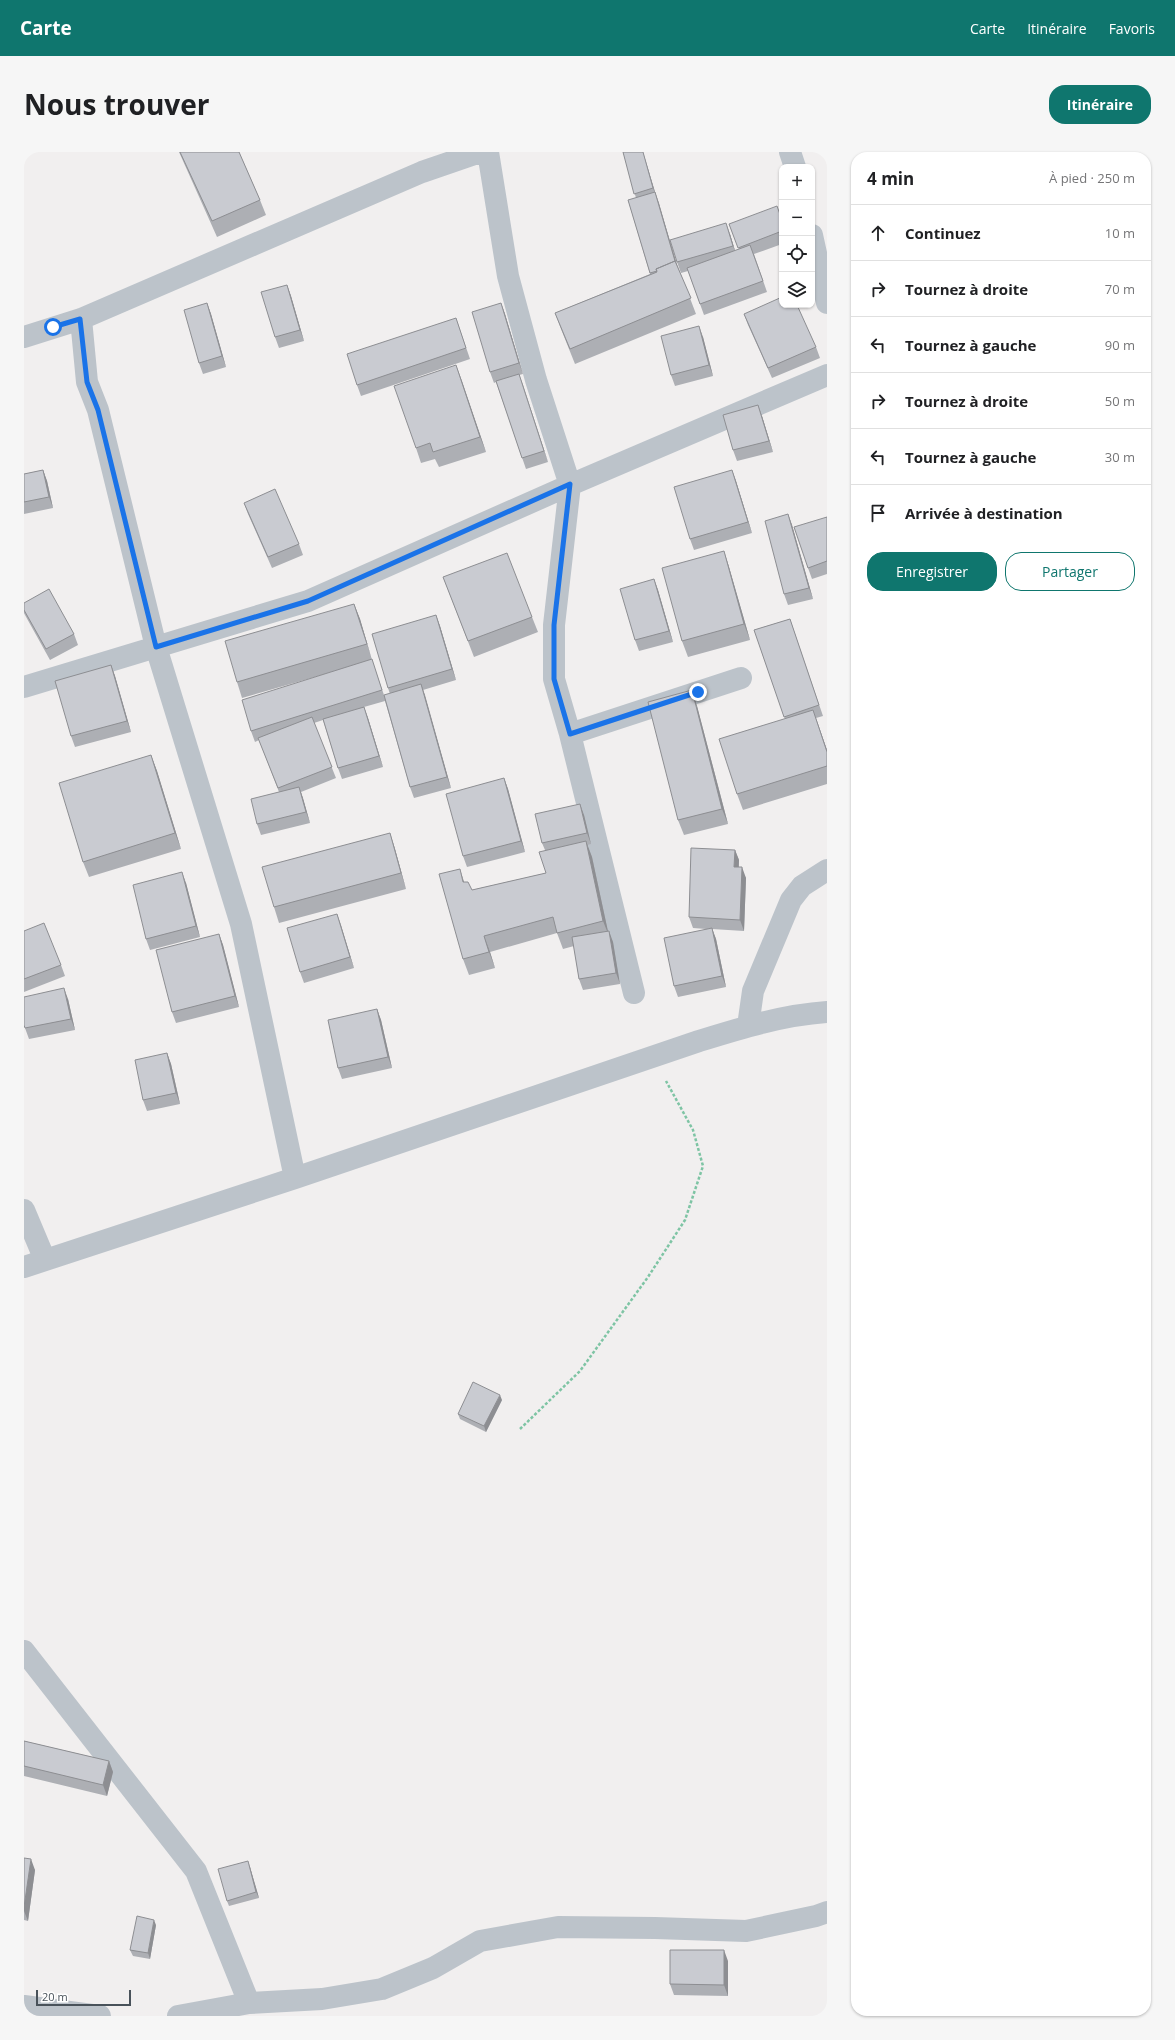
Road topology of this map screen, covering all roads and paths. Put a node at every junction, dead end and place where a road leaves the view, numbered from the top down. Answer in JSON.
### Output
{"nodes":[{"id":1,"x":480,"y":152,"type":"edge"},
{"id":2,"x":488,"y":152,"type":"edge"},
{"id":3,"x":790,"y":152,"type":"edge"},
{"id":4,"x":795,"y":164,"type":"edge"},
{"id":5,"x":812,"y":236,"type":"edge"},
{"id":6,"x":827,"y":304,"type":"edge"},
{"id":7,"x":80,"y":319,"type":"junction"},
{"id":8,"x":24,"y":337,"type":"edge"},
{"id":9,"x":827,"y":375,"type":"edge"},
{"id":10,"x":570,"y":484,"type":"junction"},
{"id":11,"x":156,"y":647,"type":"junction"},
{"id":12,"x":741,"y":678,"type":"dead end"},
{"id":13,"x":24,"y":687,"type":"edge"},
{"id":14,"x":570,"y":734,"type":"junction"},
{"id":15,"x":827,"y":870,"type":"edge"},
{"id":16,"x":634,"y":993,"type":"dead end"},
{"id":17,"x":827,"y":1012,"type":"edge"},
{"id":18,"x":748,"y":1026,"type":"junction"},
{"id":19,"x":652,"y":1056,"type":"junction"},
{"id":20,"x":295,"y":1178,"type":"junction"},
{"id":21,"x":24,"y":1210,"type":"edge"},
{"id":22,"x":45,"y":1260,"type":"junction"},
{"id":23,"x":24,"y":1267,"type":"edge"},
{"id":24,"x":520,"y":1429,"type":"dead end"},
{"id":25,"x":24,"y":1651,"type":"edge"},
{"id":26,"x":827,"y":1912,"type":"edge"},
{"id":27,"x":249,"y":2003,"type":"junction"},
{"id":28,"x":24,"y":2006,"type":"edge"},
{"id":29,"x":100,"y":2016,"type":"edge"},
{"id":30,"x":178,"y":2016,"type":"edge"}],
"edges":[{"from":1,"to":7,"type":"street"},
{"from":2,"to":10,"type":"street"},
{"from":3,"to":4,"type":"street"},
{"from":5,"to":6,"type":"street"},
{"from":7,"to":8,"type":"street"},
{"from":7,"to":11,"type":"street"},
{"from":9,"to":10,"type":"street"},
{"from":10,"to":11,"type":"street"},
{"from":10,"to":14,"type":"street"},
{"from":11,"to":13,"type":"street"},
{"from":11,"to":20,"type":"street"},
{"from":12,"to":14,"type":"street"},
{"from":14,"to":16,"type":"street"},
{"from":15,"to":18,"type":"street"},
{"from":17,"to":18,"type":"street"},
{"from":18,"to":19,"type":"street"},
{"from":19,"to":20,"type":"street"},
{"from":19,"to":24,"type":"path"},
{"from":20,"to":22,"type":"street"},
{"from":21,"to":22,"type":"street"},
{"from":22,"to":23,"type":"street"},
{"from":25,"to":27,"type":"street"},
{"from":26,"to":27,"type":"street"},
{"from":27,"to":30,"type":"street"},
{"from":28,"to":29,"type":"street"}]}
